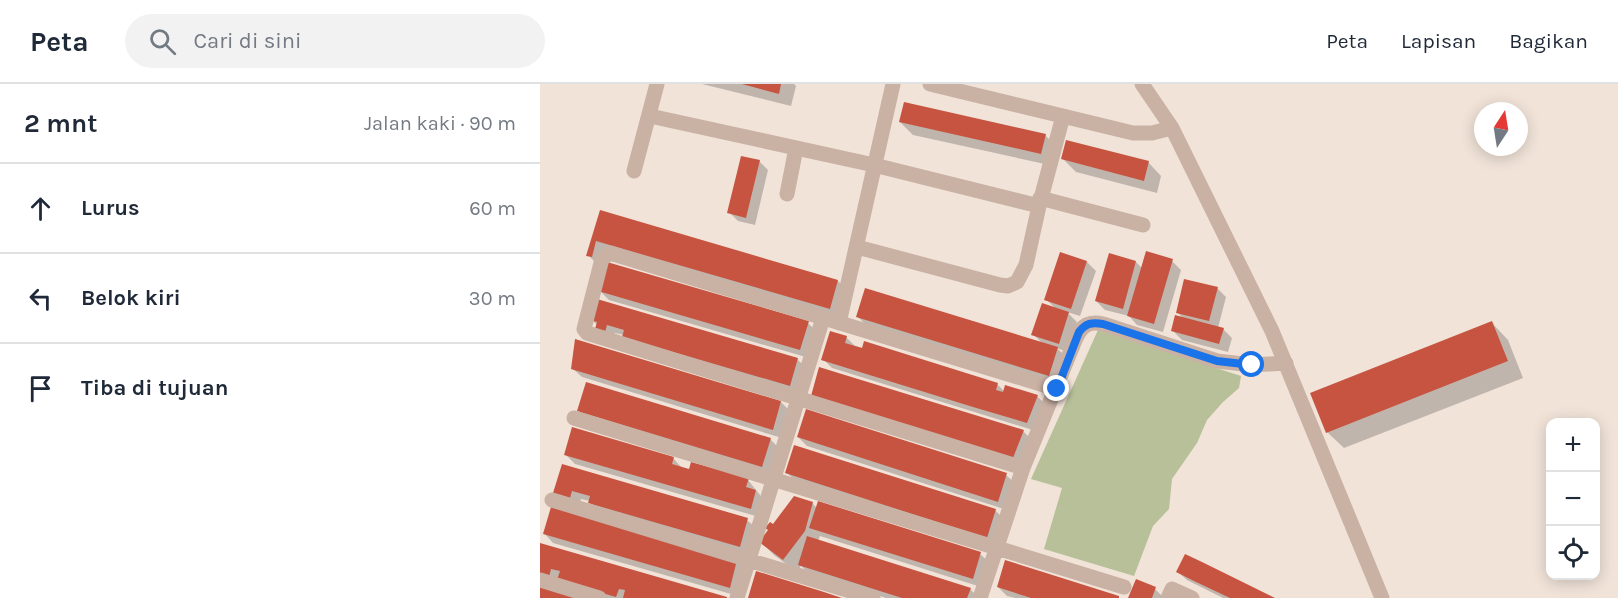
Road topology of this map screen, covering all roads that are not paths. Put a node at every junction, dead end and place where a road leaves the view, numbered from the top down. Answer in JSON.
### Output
{"nodes":[{"id":1,"x":657,"y":84,"type":"edge"},
{"id":2,"x":893,"y":84,"type":"edge"},
{"id":3,"x":930,"y":84,"type":"edge"},
{"id":4,"x":1142,"y":84,"type":"edge"},
{"id":5,"x":650,"y":116,"type":"junction"},
{"id":6,"x":1063,"y":116,"type":"junction"},
{"id":7,"x":1172,"y":128,"type":"junction"},
{"id":8,"x":796,"y":148,"type":"junction"},
{"id":9,"x":874,"y":165,"type":"junction"},
{"id":10,"x":634,"y":171,"type":"dead end"},
{"id":11,"x":787,"y":194,"type":"dead end"},
{"id":12,"x":1040,"y":202,"type":"junction"},
{"id":13,"x":1143,"y":225,"type":"dead end"},
{"id":14,"x":857,"y":247,"type":"junction"},
{"id":15,"x":823,"y":318,"type":"junction"},
{"id":16,"x":838,"y":322,"type":"junction"},
{"id":17,"x":1286,"y":363,"type":"junction"},
{"id":18,"x":1057,"y":389,"type":"junction"},
{"id":19,"x":798,"y":399,"type":"junction"},
{"id":20,"x":574,"y":418,"type":"dead end"},
{"id":21,"x":1023,"y":468,"type":"junction"},
{"id":22,"x":774,"y":479,"type":"junction"},
{"id":23,"x":552,"y":501,"type":"dead end"},
{"id":24,"x":995,"y":548,"type":"junction"},
{"id":25,"x":749,"y":560,"type":"junction"},
{"id":26,"x":540,"y":580,"type":"edge"},
{"id":27,"x":1124,"y":587,"type":"dead end"},
{"id":28,"x":599,"y":598,"type":"edge"},
{"id":29,"x":737,"y":598,"type":"edge"},
{"id":30,"x":873,"y":598,"type":"edge"},
{"id":31,"x":980,"y":598,"type":"edge"},
{"id":32,"x":1168,"y":598,"type":"edge"},
{"id":33,"x":1192,"y":598,"type":"edge"},
{"id":34,"x":1382,"y":598,"type":"edge"}],
"edges":[{"from":1,"to":5,"type":"street"},
{"from":2,"to":9,"type":"street"},
{"from":3,"to":6,"type":"street"},
{"from":4,"to":7,"type":"street"},
{"from":5,"to":8,"type":"street"},
{"from":5,"to":10,"type":"street"},
{"from":6,"to":7,"type":"street"},
{"from":6,"to":12,"type":"street"},
{"from":7,"to":17,"type":"street"},
{"from":8,"to":9,"type":"street"},
{"from":8,"to":11,"type":"street"},
{"from":9,"to":12,"type":"street"},
{"from":9,"to":14,"type":"street"},
{"from":12,"to":13,"type":"street"},
{"from":12,"to":14,"type":"street"},
{"from":14,"to":16,"type":"street"},
{"from":15,"to":16,"type":"street"},
{"from":15,"to":19,"type":"street"},
{"from":15,"to":19,"type":"street"},
{"from":16,"to":18,"type":"street"},
{"from":17,"to":18,"type":"street"},
{"from":17,"to":34,"type":"street"},
{"from":18,"to":21,"type":"street"},
{"from":19,"to":21,"type":"street"},
{"from":19,"to":22,"type":"street"},
{"from":20,"to":22,"type":"street"},
{"from":21,"to":24,"type":"street"},
{"from":22,"to":24,"type":"street"},
{"from":22,"to":25,"type":"street"},
{"from":23,"to":25,"type":"street"},
{"from":24,"to":27,"type":"street"},
{"from":24,"to":31,"type":"street"},
{"from":25,"to":29,"type":"street"},
{"from":25,"to":30,"type":"street"},
{"from":26,"to":28,"type":"street"},
{"from":32,"to":33,"type":"street"}]}
